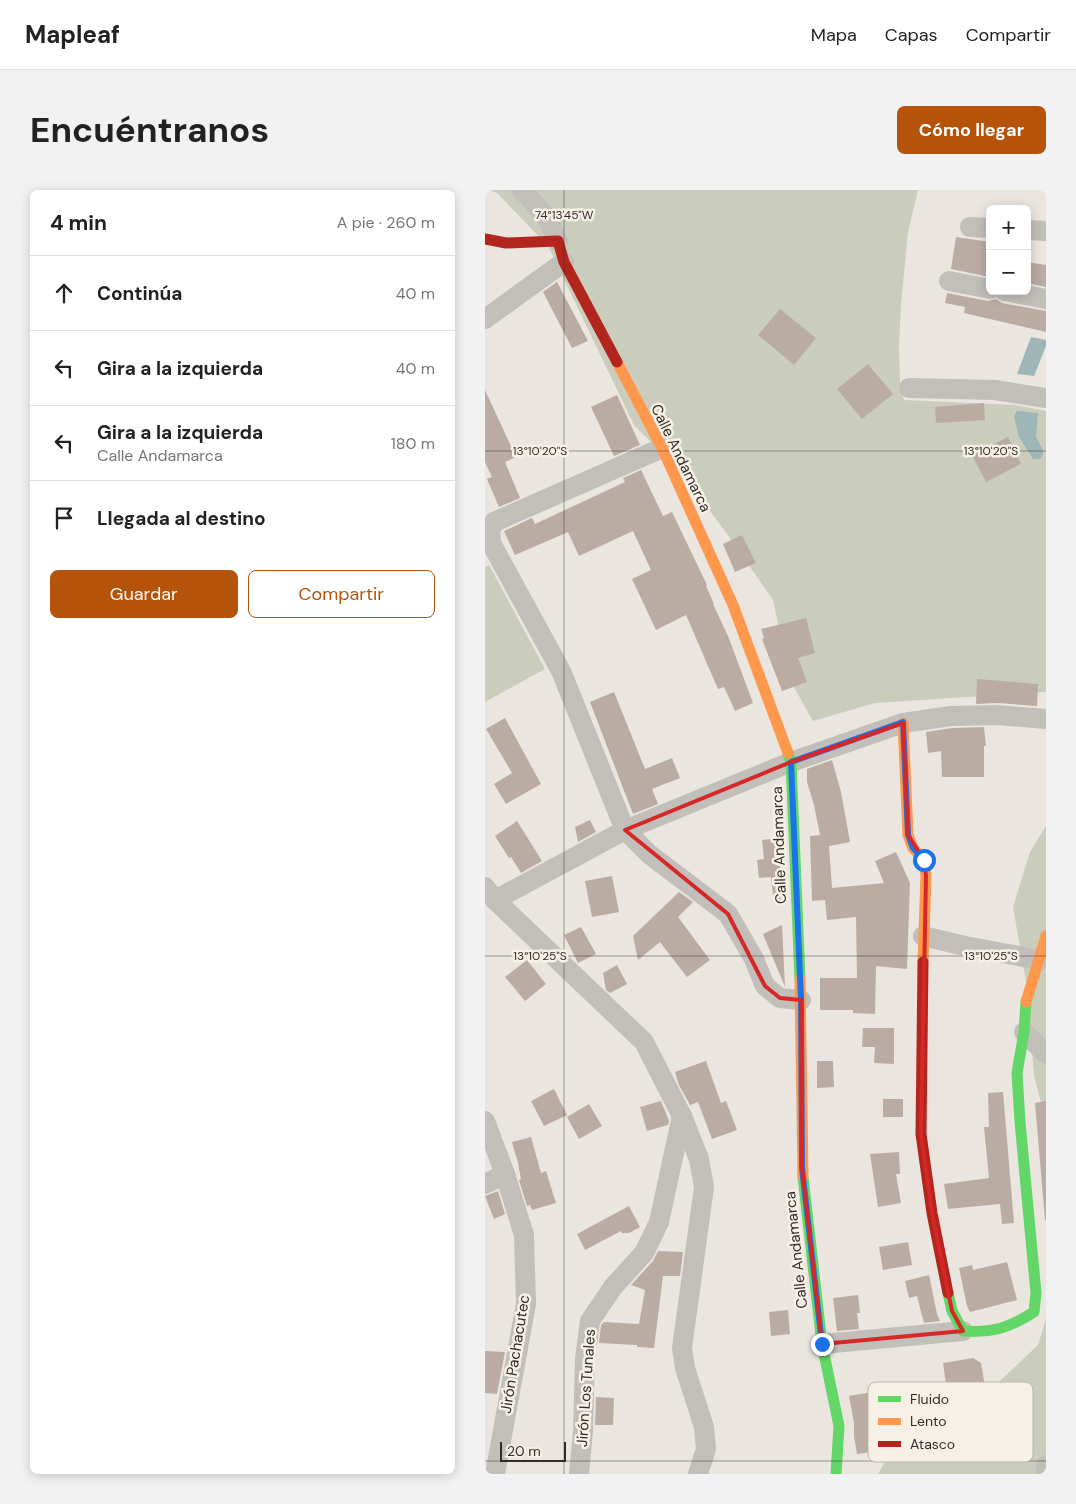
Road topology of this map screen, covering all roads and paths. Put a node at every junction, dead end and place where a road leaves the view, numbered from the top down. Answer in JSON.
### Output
{"nodes":[{"id":1,"x":521,"y":190,"type":"edge"},
{"id":2,"x":1031,"y":230,"type":"edge"},
{"id":3,"x":1046,"y":231,"type":"edge"},
{"id":4,"x":485,"y":239,"type":"edge"},
{"id":5,"x":558,"y":241,"type":"junction"},
{"id":6,"x":564,"y":262,"type":"junction"},
{"id":7,"x":949,"y":281,"type":"dead end"},
{"id":8,"x":986,"y":288,"type":"edge"},
{"id":9,"x":1025,"y":295,"type":"edge"},
{"id":10,"x":1046,"y":299,"type":"edge"},
{"id":11,"x":485,"y":319,"type":"edge"},
{"id":12,"x":909,"y":388,"type":"dead end"},
{"id":13,"x":1046,"y":398,"type":"edge"},
{"id":14,"x":662,"y":448,"type":"junction"},
{"id":15,"x":488,"y":544,"type":"edge"},
{"id":16,"x":1046,"y":719,"type":"edge"},
{"id":17,"x":903,"y":722,"type":"junction"},
{"id":18,"x":791,"y":762,"type":"junction"},
{"id":19,"x":625,"y":830,"type":"junction"},
{"id":20,"x":490,"y":893,"type":"edge"},
{"id":21,"x":923,"y":936,"type":"junction"},
{"id":22,"x":1046,"y":936,"type":"edge"},
{"id":23,"x":1040,"y":960,"type":"junction"},
{"id":24,"x":801,"y":1000,"type":"junction"},
{"id":25,"x":1024,"y":1032,"type":"junction"},
{"id":26,"x":1046,"y":1054,"type":"edge"},
{"id":27,"x":682,"y":1116,"type":"junction"},
{"id":28,"x":485,"y":1121,"type":"edge"},
{"id":29,"x":505,"y":1174,"type":"junction"},
{"id":30,"x":485,"y":1184,"type":"edge"},
{"id":31,"x":963,"y":1331,"type":"junction"},
{"id":32,"x":822,"y":1344,"type":"junction"},
{"id":33,"x":1046,"y":1465,"type":"edge"},
{"id":34,"x":495,"y":1474,"type":"edge"},
{"id":35,"x":579,"y":1474,"type":"edge"},
{"id":36,"x":698,"y":1474,"type":"edge"},
{"id":37,"x":837,"y":1474,"type":"edge"},
{"id":38,"x":1046,"y":1474,"type":"edge"}],
"edges":[{"from":1,"to":5,"type":"street"},
{"from":2,"to":3,"type":"street"},
{"from":4,"to":5,"type":"street"},
{"from":5,"to":6,"type":"street","name":"Calle Andamarca"},
{"from":6,"to":11,"type":"street"},
{"from":6,"to":14,"type":"street","name":"Calle Andamarca"},
{"from":7,"to":8,"type":"street"},
{"from":9,"to":10,"type":"street"},
{"from":12,"to":13,"type":"street"},
{"from":14,"to":15,"type":"street"},
{"from":14,"to":18,"type":"street","name":"Calle Andamarca"},
{"from":15,"to":19,"type":"street"},
{"from":16,"to":17,"type":"street"},
{"from":17,"to":18,"type":"street"},
{"from":17,"to":21,"type":"street"},
{"from":18,"to":19,"type":"street"},
{"from":18,"to":24,"type":"street","name":"Calle Andamarca"},
{"from":19,"to":20,"type":"street"},
{"from":19,"to":24,"type":"street"},
{"from":20,"to":27,"type":"street"},
{"from":21,"to":23,"type":"street"},
{"from":21,"to":31,"type":"street"},
{"from":22,"to":23,"type":"street"},
{"from":23,"to":25,"type":"street"},
{"from":24,"to":32,"type":"street","name":"Calle Andamarca"},
{"from":25,"to":26,"type":"street"},
{"from":25,"to":31,"type":"street"},
{"from":27,"to":35,"type":"street","name":"Jirón Los Tunales"},
{"from":27,"to":36,"type":"street"},
{"from":28,"to":29,"type":"street","name":"Jirón Pachacutec"},
{"from":29,"to":30,"type":"street"},
{"from":29,"to":34,"type":"street","name":"Jirón Pachacutec"},
{"from":31,"to":32,"type":"street"},
{"from":32,"to":37,"type":"street","name":"Calle Andamarca"},
{"from":33,"to":38,"type":"street"}]}
